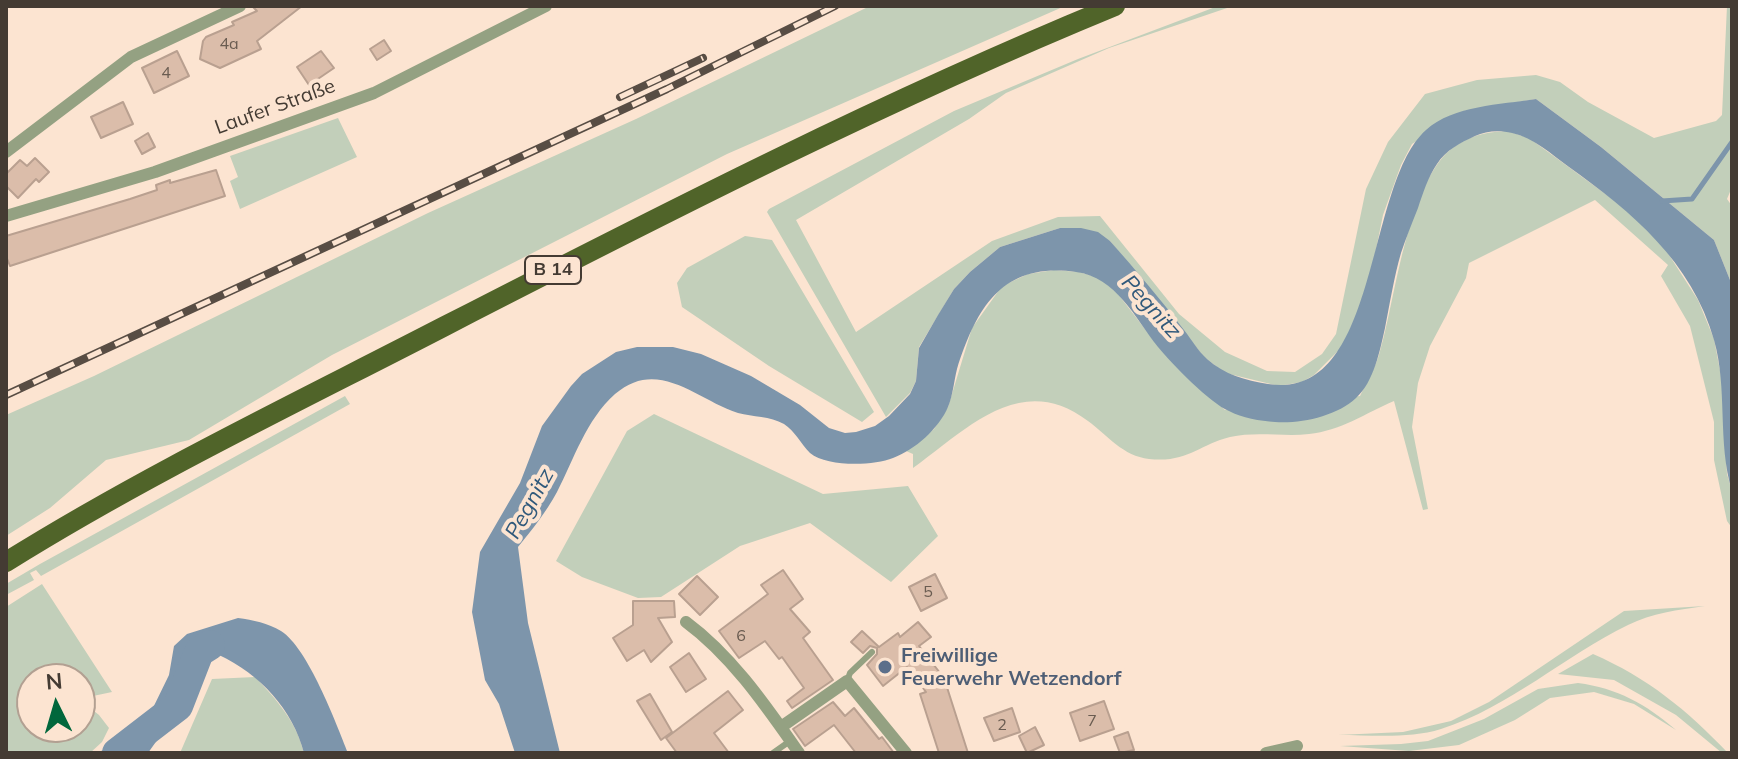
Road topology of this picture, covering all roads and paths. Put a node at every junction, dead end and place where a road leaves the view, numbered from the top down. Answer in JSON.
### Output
{"nodes":[{"id":1,"x":240,"y":6,"type":"edge"},
{"id":2,"x":546,"y":6,"type":"edge"},
{"id":3,"x":1115,"y":6,"type":"edge"},
{"id":4,"x":6,"y":152,"type":"edge"},
{"id":5,"x":6,"y":216,"type":"edge"},
{"id":6,"x":6,"y":562,"type":"edge"},
{"id":7,"x":686,"y":622,"type":"dead end"},
{"id":8,"x":872,"y":652,"type":"dead end"},
{"id":9,"x":847,"y":681,"type":"junction"},
{"id":10,"x":781,"y":727,"type":"junction"},
{"id":11,"x":790,"y":741,"type":"junction"},
{"id":12,"x":1297,"y":746,"type":"dead end"},
{"id":13,"x":773,"y":753,"type":"edge"},
{"id":14,"x":799,"y":753,"type":"edge"},
{"id":15,"x":906,"y":753,"type":"edge"},
{"id":16,"x":1266,"y":753,"type":"edge"}],
"edges":[{"from":1,"to":4,"type":"street"},
{"from":2,"to":5,"type":"street","name":"Laufer Straße"},
{"from":3,"to":6,"type":"main road","number":"B 14"},
{"from":7,"to":10,"type":"street"},
{"from":8,"to":9,"type":"lane"},
{"from":9,"to":10,"type":"street"},
{"from":9,"to":15,"type":"street"},
{"from":10,"to":11,"type":"street"},
{"from":11,"to":13,"type":"lane"},
{"from":11,"to":14,"type":"street"},
{"from":12,"to":16,"type":"street"}]}
